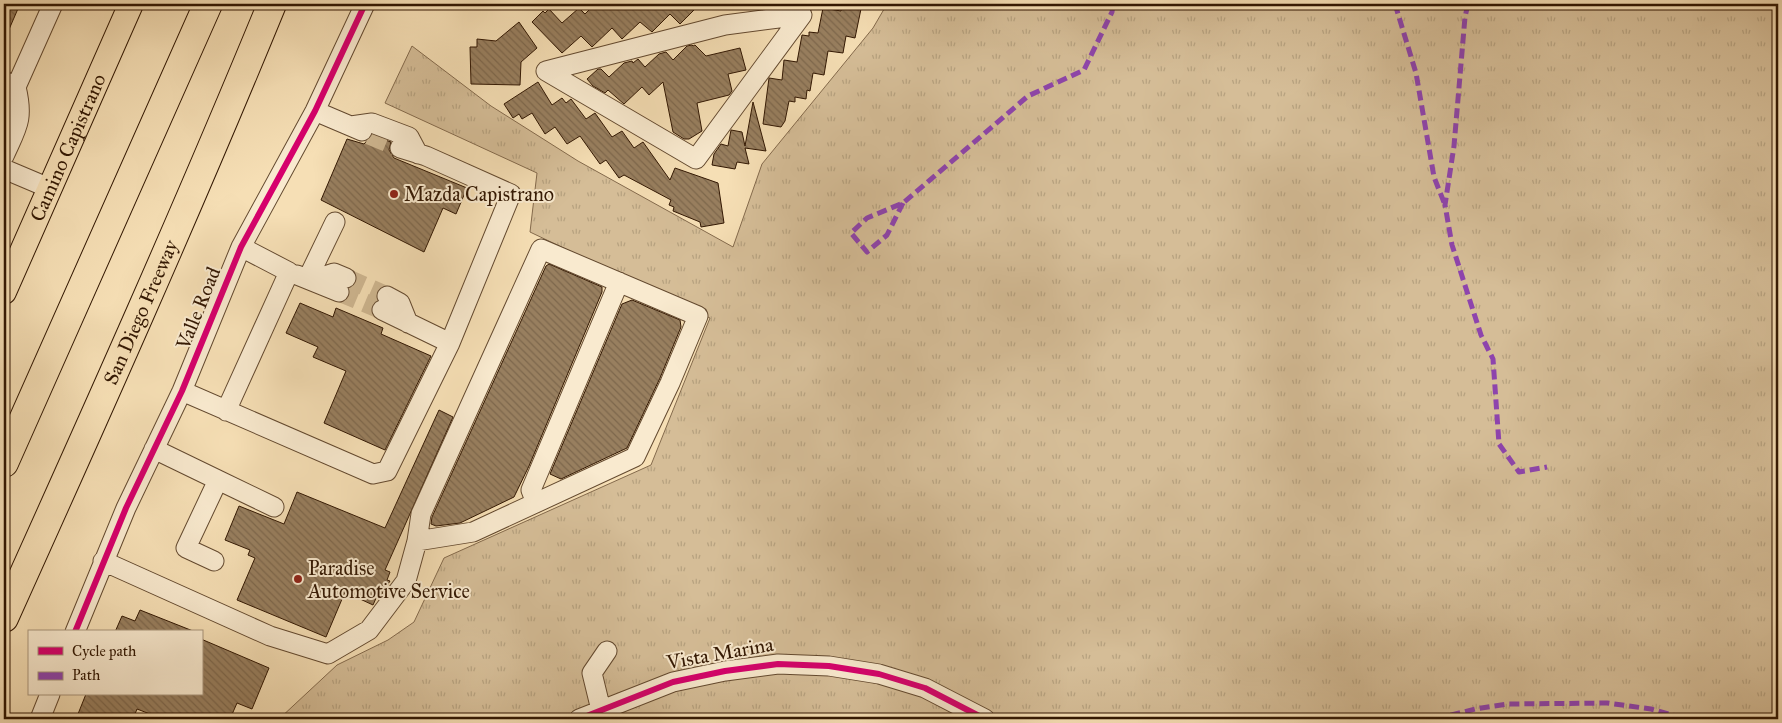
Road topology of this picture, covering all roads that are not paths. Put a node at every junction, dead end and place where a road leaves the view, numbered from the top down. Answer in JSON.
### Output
{"nodes":[{"id":1,"x":53,"y":4,"type":"edge"},
{"id":2,"x":131,"y":4,"type":"edge"},
{"id":3,"x":208,"y":4,"type":"edge"},
{"id":4,"x":272,"y":4,"type":"edge"},
{"id":5,"x":365,"y":4,"type":"edge"},
{"id":6,"x":807,"y":9,"type":"edge"},
{"id":7,"x":10,"y":84,"type":"edge"},
{"id":8,"x":315,"y":111,"type":"junction"},
{"id":9,"x":351,"y":126,"type":"junction"},
{"id":10,"x":369,"y":135,"type":"tunnel mouth"},
{"id":11,"x":400,"y":148,"type":"tunnel mouth"},
{"id":12,"x":418,"y":154,"type":"junction"},
{"id":13,"x":4,"y":156,"type":"edge"},
{"id":14,"x":4,"y":169,"type":"edge"},
{"id":15,"x":49,"y":188,"type":"junction"},
{"id":16,"x":335,"y":222,"type":"dead end"},
{"id":17,"x":241,"y":247,"type":"junction"},
{"id":18,"x":289,"y":272,"type":"junction"},
{"id":19,"x":310,"y":279,"type":"junction"},
{"id":20,"x":6,"y":280,"type":"edge"},
{"id":21,"x":619,"y":282,"type":"junction"},
{"id":22,"x":342,"y":285,"type":"tunnel mouth"},
{"id":23,"x":385,"y":303,"type":"tunnel mouth"},
{"id":24,"x":450,"y":343,"type":"junction"},
{"id":25,"x":182,"y":391,"type":"junction"},
{"id":26,"x":226,"y":411,"type":"junction"},
{"id":27,"x":154,"y":449,"type":"junction"},
{"id":28,"x":4,"y":463,"type":"edge"},
{"id":29,"x":218,"y":480,"type":"junction"},
{"id":30,"x":536,"y":503,"type":"junction"},
{"id":31,"x":274,"y":507,"type":"dead end"},
{"id":32,"x":417,"y":541,"type":"junction"},
{"id":33,"x":103,"y":561,"type":"junction"},
{"id":34,"x":214,"y":561,"type":"dead end"},
{"id":35,"x":4,"y":618,"type":"edge"},
{"id":36,"x":76,"y":630,"type":"edge"},
{"id":37,"x":607,"y":651,"type":"dead end"},
{"id":38,"x":49,"y":696,"type":"edge"},
{"id":39,"x":601,"y":710,"type":"junction"},
{"id":40,"x":40,"y":719,"type":"edge"},
{"id":41,"x":579,"y":719,"type":"edge"},
{"id":42,"x":985,"y":719,"type":"edge"}],
"edges":[{"from":1,"to":7,"type":"street"},
{"from":2,"to":15,"type":"main road","name":"Camino Capistrano"},
{"from":3,"to":28,"type":"highway"},
{"from":4,"to":35,"type":"highway","name":"San Diego Freeway"},
{"from":5,"to":8,"type":"street","name":"Valle Road"},
{"from":6,"to":6,"type":"street"},
{"from":7,"to":13,"type":"street"},
{"from":8,"to":9,"type":"street"},
{"from":8,"to":17,"type":"street","name":"Valle Road"},
{"from":9,"to":10,"type":"street"},
{"from":9,"to":12,"type":"street"},
{"from":11,"to":12,"type":"street"},
{"from":12,"to":24,"type":"street"},
{"from":14,"to":15,"type":"street"},
{"from":15,"to":20,"type":"main road","name":"Camino Capistrano"},
{"from":16,"to":19,"type":"street"},
{"from":17,"to":18,"type":"street"},
{"from":17,"to":25,"type":"street","name":"Valle Road"},
{"from":18,"to":19,"type":"street"},
{"from":18,"to":26,"type":"street"},
{"from":19,"to":22,"type":"street"},
{"from":21,"to":30,"type":"street"},
{"from":21,"to":30,"type":"street"},
{"from":21,"to":32,"type":"street"},
{"from":23,"to":24,"type":"street"},
{"from":24,"to":26,"type":"street"},
{"from":25,"to":26,"type":"street"},
{"from":25,"to":27,"type":"street","name":"Valle Road"},
{"from":27,"to":29,"type":"street"},
{"from":27,"to":33,"type":"street","name":"Valle Road"},
{"from":29,"to":31,"type":"street"},
{"from":29,"to":34,"type":"street"},
{"from":30,"to":32,"type":"street"},
{"from":32,"to":33,"type":"street"},
{"from":33,"to":36,"type":"street","name":"Valle Road"},
{"from":37,"to":39,"type":"street"},
{"from":38,"to":40,"type":"street"},
{"from":39,"to":41,"type":"street","name":"Vista Marina"},
{"from":39,"to":42,"type":"street","name":"Vista Marina"}]}
